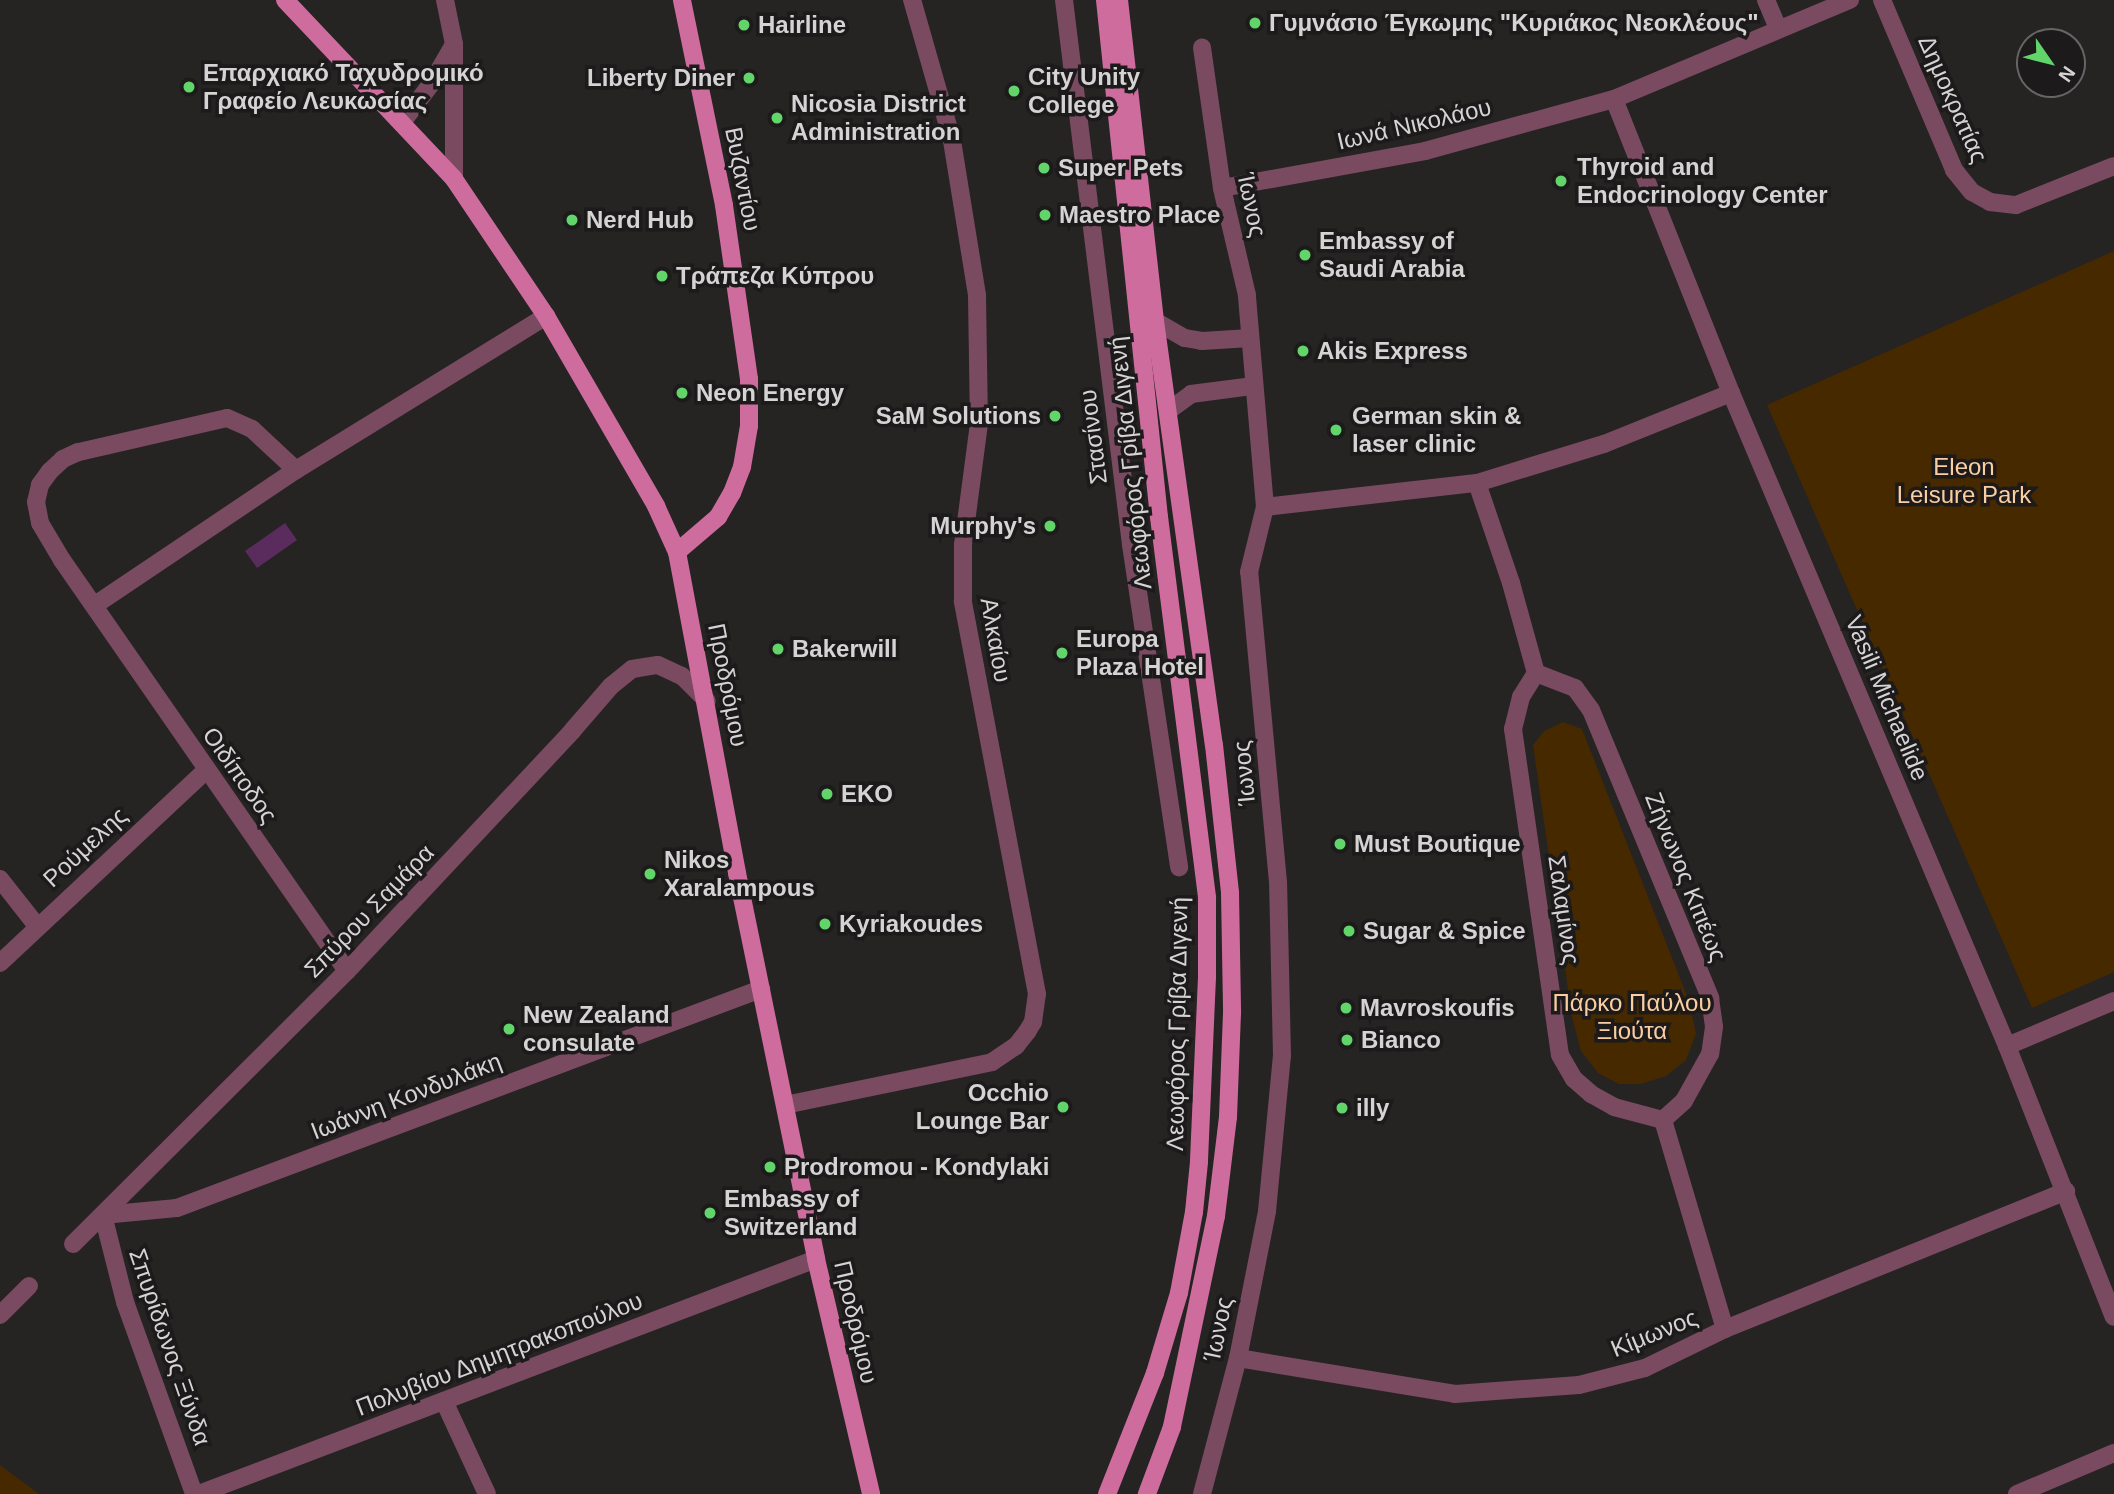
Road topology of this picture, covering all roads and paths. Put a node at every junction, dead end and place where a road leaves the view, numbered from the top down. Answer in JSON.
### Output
{"nodes":[{"id":1,"x":285,"y":0,"type":"edge"},
{"id":2,"x":445,"y":0,"type":"edge"},
{"id":3,"x":682,"y":0,"type":"edge"},
{"id":4,"x":912,"y":0,"type":"edge"},
{"id":5,"x":1064,"y":0,"type":"edge"},
{"id":6,"x":1105,"y":0,"type":"edge"},
{"id":7,"x":1119,"y":0,"type":"edge"},
{"id":8,"x":1766,"y":0,"type":"edge"},
{"id":9,"x":1850,"y":0,"type":"edge"},
{"id":10,"x":1882,"y":0,"type":"edge"},
{"id":11,"x":1778,"y":28,"type":"junction"},
{"id":12,"x":454,"y":44,"type":"junction"},
{"id":13,"x":1202,"y":47,"type":"dead end"},
{"id":14,"x":1614,"y":99,"type":"junction"},
{"id":15,"x":403,"y":121,"type":"junction"},
{"id":16,"x":2114,"y":166,"type":"edge"},
{"id":17,"x":454,"y":178,"type":"junction"},
{"id":18,"x":1222,"y":188,"type":"junction"},
{"id":19,"x":546,"y":316,"type":"junction"},
{"id":20,"x":1155,"y":321,"type":"junction"},
{"id":21,"x":1250,"y":338,"type":"junction"},
{"id":22,"x":1254,"y":386,"type":"junction"},
{"id":23,"x":1731,"y":393,"type":"junction"},
{"id":24,"x":1168,"y":411,"type":"junction"},
{"id":25,"x":296,"y":470,"type":"junction"},
{"id":26,"x":1477,"y":483,"type":"junction"},
{"id":27,"x":1265,"y":507,"type":"junction"},
{"id":28,"x":677,"y":552,"type":"junction"},
{"id":29,"x":95,"y":605,"type":"junction"},
{"id":30,"x":1536,"y":673,"type":"junction"},
{"id":31,"x":708,"y":701,"type":"junction"},
{"id":32,"x":205,"y":770,"type":"junction"},
{"id":33,"x":1179,"y":867,"type":"dead end"},
{"id":34,"x":0,"y":879,"type":"edge"},
{"id":35,"x":37,"y":926,"type":"junction"},
{"id":36,"x":0,"y":963,"type":"edge"},
{"id":37,"x":347,"y":971,"type":"junction"},
{"id":38,"x":761,"y":989,"type":"junction"},
{"id":39,"x":2114,"y":1001,"type":"edge"},
{"id":40,"x":2007,"y":1046,"type":"junction"},
{"id":41,"x":785,"y":1105,"type":"junction"},
{"id":42,"x":1663,"y":1120,"type":"junction"},
{"id":43,"x":2066,"y":1191,"type":"junction"},
{"id":44,"x":103,"y":1215,"type":"junction"},
{"id":45,"x":73,"y":1244,"type":"dead end"},
{"id":46,"x":816,"y":1259,"type":"junction"},
{"id":47,"x":29,"y":1286,"type":"dead end"},
{"id":48,"x":2,"y":1308,"type":"edge"},
{"id":49,"x":2114,"y":1317,"type":"edge"},
{"id":50,"x":1725,"y":1329,"type":"junction"},
{"id":51,"x":1238,"y":1358,"type":"junction"},
{"id":52,"x":444,"y":1401,"type":"junction"},
{"id":53,"x":2114,"y":1453,"type":"edge"},
{"id":54,"x":194,"y":1494,"type":"edge"},
{"id":55,"x":199,"y":1494,"type":"edge"},
{"id":56,"x":487,"y":1494,"type":"edge"},
{"id":57,"x":871,"y":1494,"type":"edge"},
{"id":58,"x":1107,"y":1494,"type":"edge"},
{"id":59,"x":1147,"y":1494,"type":"edge"},
{"id":60,"x":1202,"y":1494,"type":"edge"},
{"id":61,"x":2017,"y":1494,"type":"edge"}],
"edges":[{"from":1,"to":15,"type":"main road","name":"Προδρόμου"},
{"from":2,"to":12,"type":"street"},
{"from":3,"to":28,"type":"main road","name":"Βυζαντίου"},
{"from":4,"to":41,"type":"street","name":"Αλκαίου"},
{"from":5,"to":33,"type":"street","name":"Στασίνου"},
{"from":6,"to":58,"type":"main road","name":"Λεωφόρος Γρίβα Διγενή"},
{"from":7,"to":20,"type":"main road","name":"Λεωφόρος Γρίβα Διγενή"},
{"from":8,"to":11,"type":"street"},
{"from":9,"to":11,"type":"street","name":"Ιωνά Νικολάου"},
{"from":10,"to":16,"type":"street","name":"Δημοκρατίας"},
{"from":11,"to":14,"type":"street","name":"Ιωνά Νικολάου"},
{"from":12,"to":15,"type":"street"},
{"from":12,"to":17,"type":"street"},
{"from":13,"to":18,"type":"street","name":"Ίωνος"},
{"from":14,"to":18,"type":"street","name":"Ιωνά Νικολάου"},
{"from":14,"to":23,"type":"street","name":"Vasili Michaelide"},
{"from":15,"to":17,"type":"main road","name":"Προδρόμου"},
{"from":17,"to":19,"type":"main road","name":"Προδρόμου"},
{"from":18,"to":21,"type":"street","name":"Ίωνος"},
{"from":19,"to":25,"type":"street"},
{"from":19,"to":28,"type":"main road","name":"Προδρόμου"},
{"from":20,"to":21,"type":"street"},
{"from":20,"to":24,"type":"main road","name":"Λεωφόρος Γρίβα Διγενή"},
{"from":21,"to":22,"type":"street","name":"Ίωνος"},
{"from":22,"to":24,"type":"street"},
{"from":22,"to":27,"type":"street","name":"Ίωνος"},
{"from":23,"to":26,"type":"street"},
{"from":23,"to":40,"type":"street","name":"Vasili Michaelide"},
{"from":24,"to":59,"type":"main road","name":"Λεωφόρος Γρίβα Διγενή"},
{"from":25,"to":29,"type":"street"},
{"from":25,"to":29,"type":"street","name":"Οιδίποδος"},
{"from":26,"to":27,"type":"street"},
{"from":26,"to":30,"type":"street"},
{"from":27,"to":51,"type":"street","name":"Ίωνος"},
{"from":28,"to":31,"type":"main road","name":"Προδρόμου"},
{"from":29,"to":32,"type":"street","name":"Οιδίποδος"},
{"from":30,"to":42,"type":"street","name":"Σαλαμίνος"},
{"from":30,"to":42,"type":"street","name":"Ζήνωνος Κιτιέως"},
{"from":31,"to":37,"type":"street","name":"Σπύρου Σαμάρα"},
{"from":31,"to":38,"type":"main road","name":"Προδρόμου"},
{"from":32,"to":35,"type":"street","name":"Ρούμελης"},
{"from":32,"to":37,"type":"street","name":"Οιδίποδος"},
{"from":34,"to":35,"type":"street"},
{"from":35,"to":36,"type":"street","name":"Ρούμελης"},
{"from":37,"to":44,"type":"street","name":"Σπύρου Σαμάρα"},
{"from":38,"to":41,"type":"main road","name":"Προδρόμου"},
{"from":38,"to":44,"type":"street","name":"Ιωάννη Κονδυλάκη"},
{"from":39,"to":40,"type":"street"},
{"from":40,"to":43,"type":"street","name":"Vasili Michaelide"},
{"from":41,"to":46,"type":"main road","name":"Προδρόμου"},
{"from":42,"to":50,"type":"street"},
{"from":43,"to":49,"type":"street","name":"Vasili Michaelide"},
{"from":43,"to":50,"type":"street","name":"Κίμωνος"},
{"from":44,"to":45,"type":"street","name":"Σπύρου Σαμάρα"},
{"from":44,"to":54,"type":"street","name":"Σπυρίδωνος Ξύνδα"},
{"from":46,"to":52,"type":"street","name":"Πολυβίου Δημητρακοπούλου"},
{"from":46,"to":57,"type":"main road","name":"Προδρόμου"},
{"from":47,"to":48,"type":"street"},
{"from":50,"to":51,"type":"street","name":"Κίμωνος"},
{"from":51,"to":60,"type":"street","name":"Ίωνος"},
{"from":52,"to":55,"type":"street","name":"Πολυβίου Δημητρακοπούλου"},
{"from":52,"to":56,"type":"street"},
{"from":53,"to":61,"type":"street"}]}
